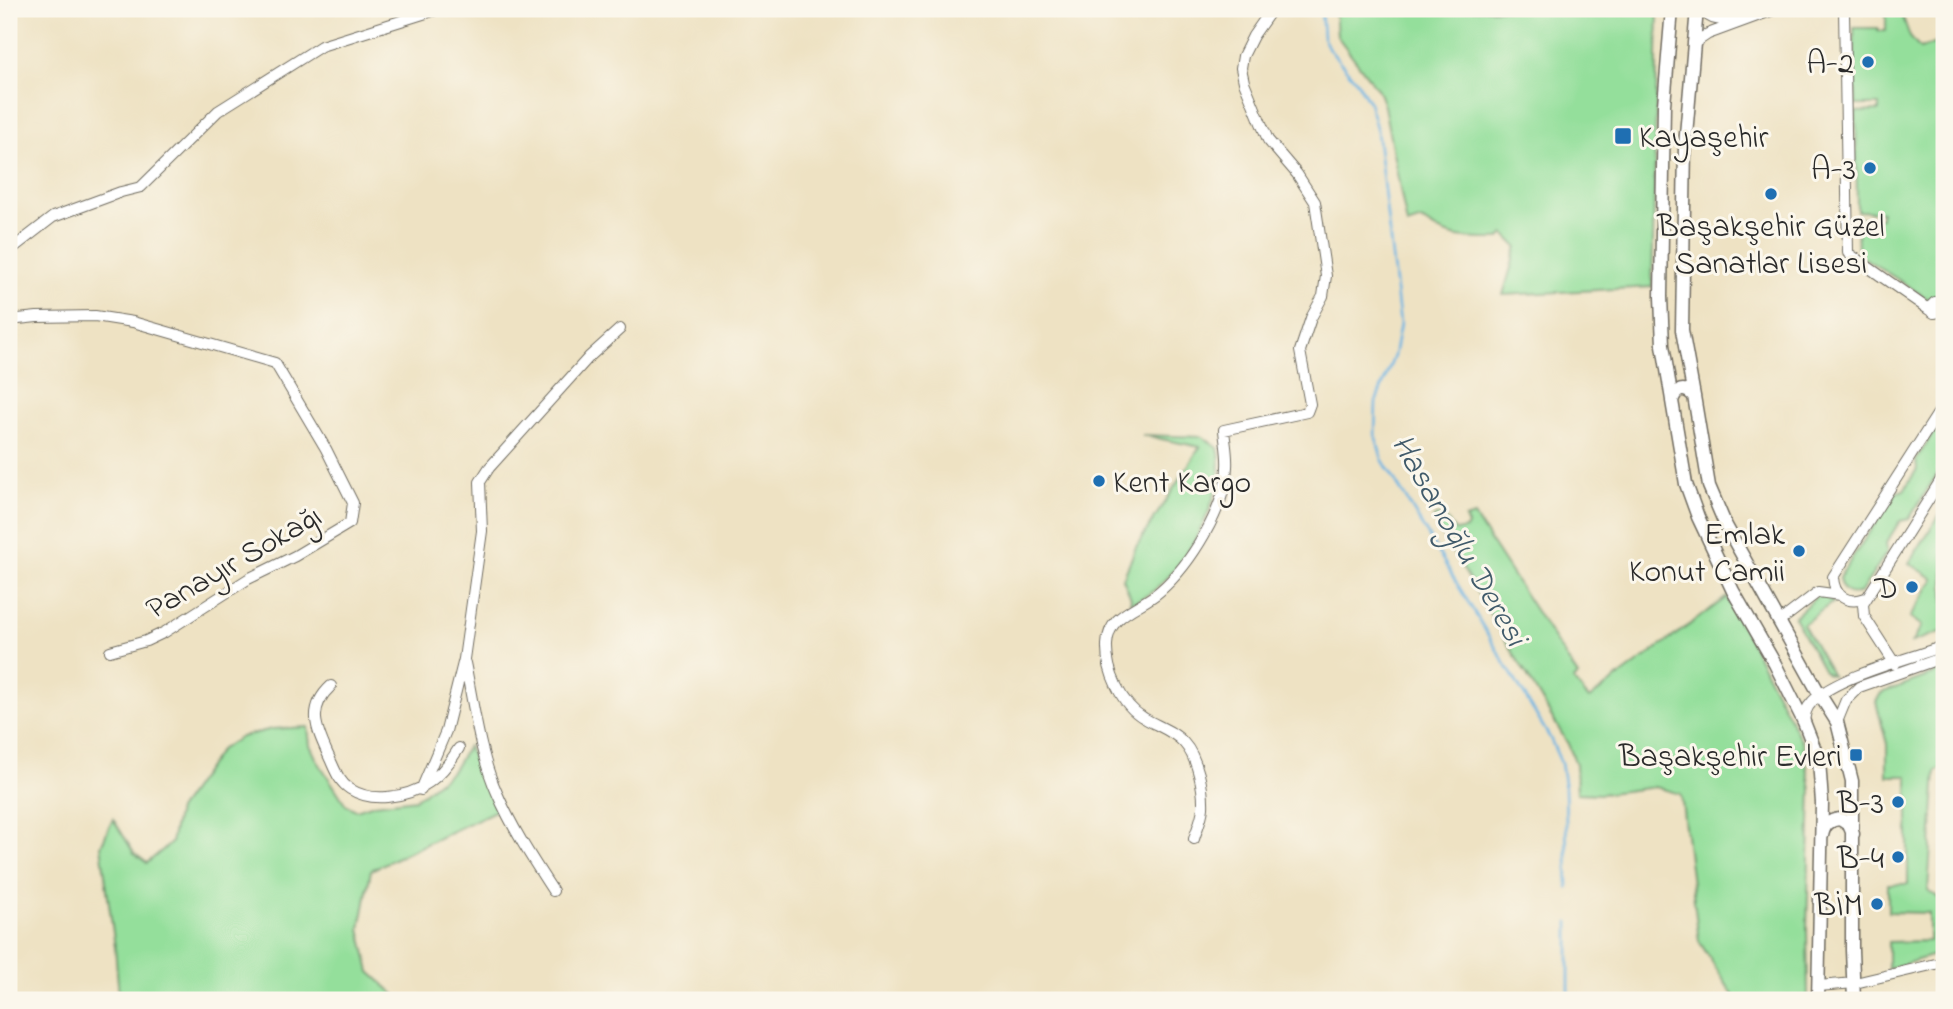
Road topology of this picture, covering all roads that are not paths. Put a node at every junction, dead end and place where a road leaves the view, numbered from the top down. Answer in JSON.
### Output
{"nodes":[{"id":1,"x":439,"y":9,"type":"edge"},
{"id":2,"x":1272,"y":9,"type":"edge"},
{"id":3,"x":1672,"y":9,"type":"edge"},
{"id":4,"x":1700,"y":9,"type":"edge"},
{"id":5,"x":1761,"y":9,"type":"edge"},
{"id":6,"x":1776,"y":9,"type":"edge"},
{"id":7,"x":1844,"y":9,"type":"edge"},
{"id":8,"x":1693,"y":44,"type":"junction"},
{"id":9,"x":9,"y":251,"type":"edge"},
{"id":10,"x":1928,"y":309,"type":"dead end"},
{"id":11,"x":9,"y":320,"type":"edge"},
{"id":12,"x":620,"y":329,"type":"dead end"},
{"id":13,"x":1694,"y":396,"type":"junction"},
{"id":14,"x":1672,"y":401,"type":"junction"},
{"id":15,"x":1944,"y":404,"type":"edge"},
{"id":16,"x":1944,"y":475,"type":"edge"},
{"id":17,"x":1840,"y":595,"type":"junction"},
{"id":18,"x":1866,"y":598,"type":"junction"},
{"id":19,"x":1780,"y":621,"type":"junction"},
{"id":20,"x":1944,"y":646,"type":"edge"},
{"id":21,"x":110,"y":652,"type":"dead end"},
{"id":22,"x":1944,"y":657,"type":"edge"},
{"id":23,"x":464,"y":659,"type":"junction"},
{"id":24,"x":1895,"y":664,"type":"junction"},
{"id":25,"x":331,"y":686,"type":"dead end"},
{"id":26,"x":1820,"y":695,"type":"junction"},
{"id":27,"x":1804,"y":722,"type":"junction"},
{"id":28,"x":1837,"y":722,"type":"junction"},
{"id":29,"x":459,"y":748,"type":"dead end"},
{"id":30,"x":421,"y":790,"type":"junction"},
{"id":31,"x":1853,"y":835,"type":"junction"},
{"id":32,"x":1194,"y":839,"type":"dead end"},
{"id":33,"x":1820,"y":847,"type":"junction"},
{"id":34,"x":553,"y":891,"type":"dead end"},
{"id":35,"x":1944,"y":962,"type":"edge"},
{"id":36,"x":1855,"y":983,"type":"junction"},
{"id":37,"x":1818,"y":986,"type":"junction"},
{"id":38,"x":1818,"y":1000,"type":"edge"},
{"id":39,"x":1854,"y":1000,"type":"edge"}],
"edges":[{"from":1,"to":9,"type":"street"},
{"from":2,"to":32,"type":"street"},
{"from":3,"to":14,"type":"main road"},
{"from":4,"to":5,"type":"street"},
{"from":4,"to":8,"type":"main road"},
{"from":6,"to":8,"type":"street"},
{"from":7,"to":10,"type":"street"},
{"from":8,"to":13,"type":"main road"},
{"from":11,"to":21,"type":"street","name":"Panayır Sokağı"},
{"from":12,"to":23,"type":"street"},
{"from":13,"to":14,"type":"main road"},
{"from":13,"to":19,"type":"main road"},
{"from":14,"to":27,"type":"main road"},
{"from":15,"to":17,"type":"street"},
{"from":16,"to":18,"type":"street"},
{"from":17,"to":18,"type":"street"},
{"from":17,"to":19,"type":"street"},
{"from":18,"to":24,"type":"street"},
{"from":19,"to":26,"type":"main road"},
{"from":20,"to":24,"type":"street"},
{"from":22,"to":28,"type":"street"},
{"from":23,"to":30,"type":"street"},
{"from":23,"to":34,"type":"street"},
{"from":24,"to":26,"type":"street"},
{"from":25,"to":30,"type":"street"},
{"from":26,"to":27,"type":"street"},
{"from":26,"to":28,"type":"main road"},
{"from":27,"to":33,"type":"main road"},
{"from":28,"to":31,"type":"main road"},
{"from":29,"to":30,"type":"street"},
{"from":31,"to":33,"type":"main road"},
{"from":31,"to":36,"type":"main road"},
{"from":33,"to":37,"type":"main road"},
{"from":35,"to":36,"type":"street"},
{"from":36,"to":37,"type":"street"},
{"from":36,"to":39,"type":"main road"},
{"from":37,"to":38,"type":"main road"}]}
